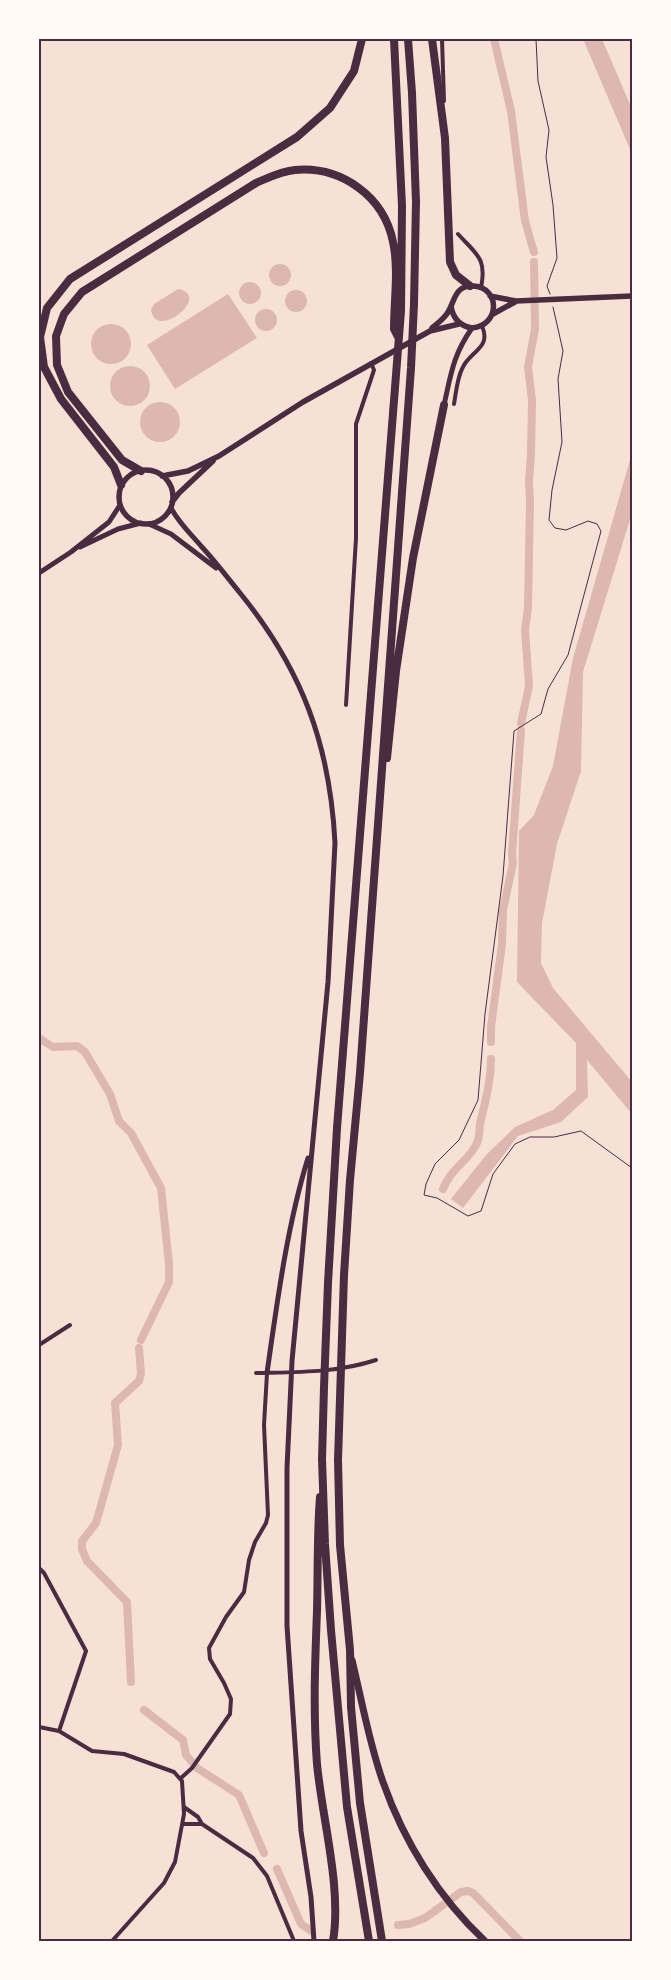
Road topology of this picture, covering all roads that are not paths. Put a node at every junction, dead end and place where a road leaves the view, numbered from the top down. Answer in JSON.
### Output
{"nodes":[{"id":1,"x":362,"y":39,"type":"edge"},
{"id":2,"x":394,"y":39,"type":"edge"},
{"id":3,"x":408,"y":39,"type":"edge"},
{"id":4,"x":432,"y":39,"type":"edge"},
{"id":5,"x":442,"y":39,"type":"edge"},
{"id":6,"x":445,"y":138,"type":"junction"},
{"id":7,"x":458,"y":234,"type":"dead end"},
{"id":8,"x":470,"y":286,"type":"junction"},
{"id":9,"x":481,"y":288,"type":"junction"},
{"id":10,"x":490,"y":296,"type":"junction"},
{"id":11,"x":632,"y":296,"type":"edge"},
{"id":12,"x":516,"y":302,"type":"junction"},
{"id":13,"x":451,"y":306,"type":"junction"},
{"id":14,"x":493,"y":314,"type":"junction"},
{"id":15,"x":397,"y":322,"type":"junction"},
{"id":16,"x":459,"y":324,"type":"junction"},
{"id":17,"x":482,"y":326,"type":"junction"},
{"id":18,"x":472,"y":328,"type":"junction"},
{"id":19,"x":430,"y":330,"type":"junction"},
{"id":20,"x":371,"y":364,"type":"junction"},
{"id":21,"x":454,"y":404,"type":"dead end"},
{"id":22,"x":444,"y":405,"type":"joint"},
{"id":23,"x":219,"y":456,"type":"junction"},
{"id":24,"x":141,"y":471,"type":"junction"},
{"id":25,"x":162,"y":476,"type":"junction"},
{"id":26,"x":121,"y":485,"type":"junction"},
{"id":27,"x":120,"y":505,"type":"junction"},
{"id":28,"x":171,"y":505,"type":"junction"},
{"id":29,"x":141,"y":524,"type":"junction"},
{"id":30,"x":149,"y":524,"type":"junction"},
{"id":31,"x":71,"y":552,"type":"junction"},
{"id":32,"x":39,"y":573,"type":"edge"},
{"id":33,"x":226,"y":577,"type":"junction"},
{"id":34,"x":346,"y":705,"type":"dead end"},
{"id":35,"x":377,"y":826,"type":"junction"},
{"id":36,"x":312,"y":1148,"type":"junction"},
{"id":37,"x":70,"y":1325,"type":"dead end"},
{"id":38,"x":39,"y":1346,"type":"edge"},
{"id":39,"x":376,"y":1360,"type":"dead end"},
{"id":40,"x":256,"y":1373,"type":"dead end"},
{"id":41,"x":267,"y":1373,"type":"junction"},
{"id":42,"x":322,"y":1459,"type":"junction"},
{"id":43,"x":39,"y":1568,"type":"edge"},
{"id":44,"x":350,"y":1650,"type":"junction"},
{"id":45,"x":39,"y":1727,"type":"edge"},
{"id":46,"x":59,"y":1731,"type":"junction"},
{"id":47,"x":180,"y":1778,"type":"junction"},
{"id":48,"x":184,"y":1807,"type":"junction"},
{"id":49,"x":182,"y":1824,"type":"junction"},
{"id":50,"x":202,"y":1824,"type":"junction"},
{"id":51,"x":112,"y":1941,"type":"edge"},
{"id":52,"x":294,"y":1941,"type":"edge"},
{"id":53,"x":314,"y":1941,"type":"edge"},
{"id":54,"x":333,"y":1941,"type":"edge"},
{"id":55,"x":369,"y":1941,"type":"edge"},
{"id":56,"x":382,"y":1941,"type":"edge"},
{"id":57,"x":485,"y":1941,"type":"edge"}],
"edges":[{"from":1,"to":26,"type":"highway"},
{"from":2,"to":15,"type":"highway"},
{"from":3,"to":35,"type":"highway"},
{"from":4,"to":6,"type":"highway"},
{"from":5,"to":6,"type":"street"},
{"from":6,"to":8,"type":"highway"},
{"from":7,"to":9,"type":"street"},
{"from":8,"to":9,"type":"main road"},
{"from":8,"to":13,"type":"main road"},
{"from":9,"to":10,"type":"main road"},
{"from":10,"to":12,"type":"main road"},
{"from":10,"to":14,"type":"main road"},
{"from":11,"to":12,"type":"main road"},
{"from":12,"to":14,"type":"main road"},
{"from":13,"to":16,"type":"main road"},
{"from":13,"to":19,"type":"main road"},
{"from":14,"to":17,"type":"main road"},
{"from":15,"to":24,"type":"highway"},
{"from":15,"to":42,"type":"highway"},
{"from":16,"to":18,"type":"main road"},
{"from":16,"to":19,"type":"main road"},
{"from":17,"to":18,"type":"main road"},
{"from":17,"to":21,"type":"street"},
{"from":18,"to":22,"type":"street"},
{"from":19,"to":20,"type":"main road"},
{"from":20,"to":23,"type":"main road"},
{"from":20,"to":34,"type":"street"},
{"from":22,"to":35,"type":"highway"},
{"from":23,"to":25,"type":"main road"},
{"from":23,"to":28,"type":"main road"},
{"from":24,"to":25,"type":"main road"},
{"from":24,"to":26,"type":"main road"},
{"from":25,"to":28,"type":"main road"},
{"from":26,"to":27,"type":"main road"},
{"from":27,"to":29,"type":"main road"},
{"from":27,"to":31,"type":"street"},
{"from":28,"to":30,"type":"main road"},
{"from":28,"to":33,"type":"street"},
{"from":29,"to":30,"type":"main road"},
{"from":29,"to":31,"type":"street"},
{"from":30,"to":33,"type":"street"},
{"from":31,"to":32,"type":"street"},
{"from":33,"to":36,"type":"street"},
{"from":35,"to":44,"type":"highway"},
{"from":36,"to":41,"type":"street"},
{"from":36,"to":53,"type":"street"},
{"from":37,"to":38,"type":"street"},
{"from":39,"to":41,"type":"street"},
{"from":40,"to":41,"type":"street"},
{"from":41,"to":47,"type":"street"},
{"from":42,"to":54,"type":"highway"},
{"from":42,"to":55,"type":"highway"},
{"from":43,"to":46,"type":"street"},
{"from":44,"to":56,"type":"highway"},
{"from":44,"to":57,"type":"highway"},
{"from":45,"to":46,"type":"street"},
{"from":46,"to":47,"type":"street"},
{"from":47,"to":48,"type":"street"},
{"from":48,"to":49,"type":"street"},
{"from":48,"to":50,"type":"street"},
{"from":49,"to":50,"type":"street"},
{"from":49,"to":51,"type":"street"},
{"from":50,"to":52,"type":"street"}]}
